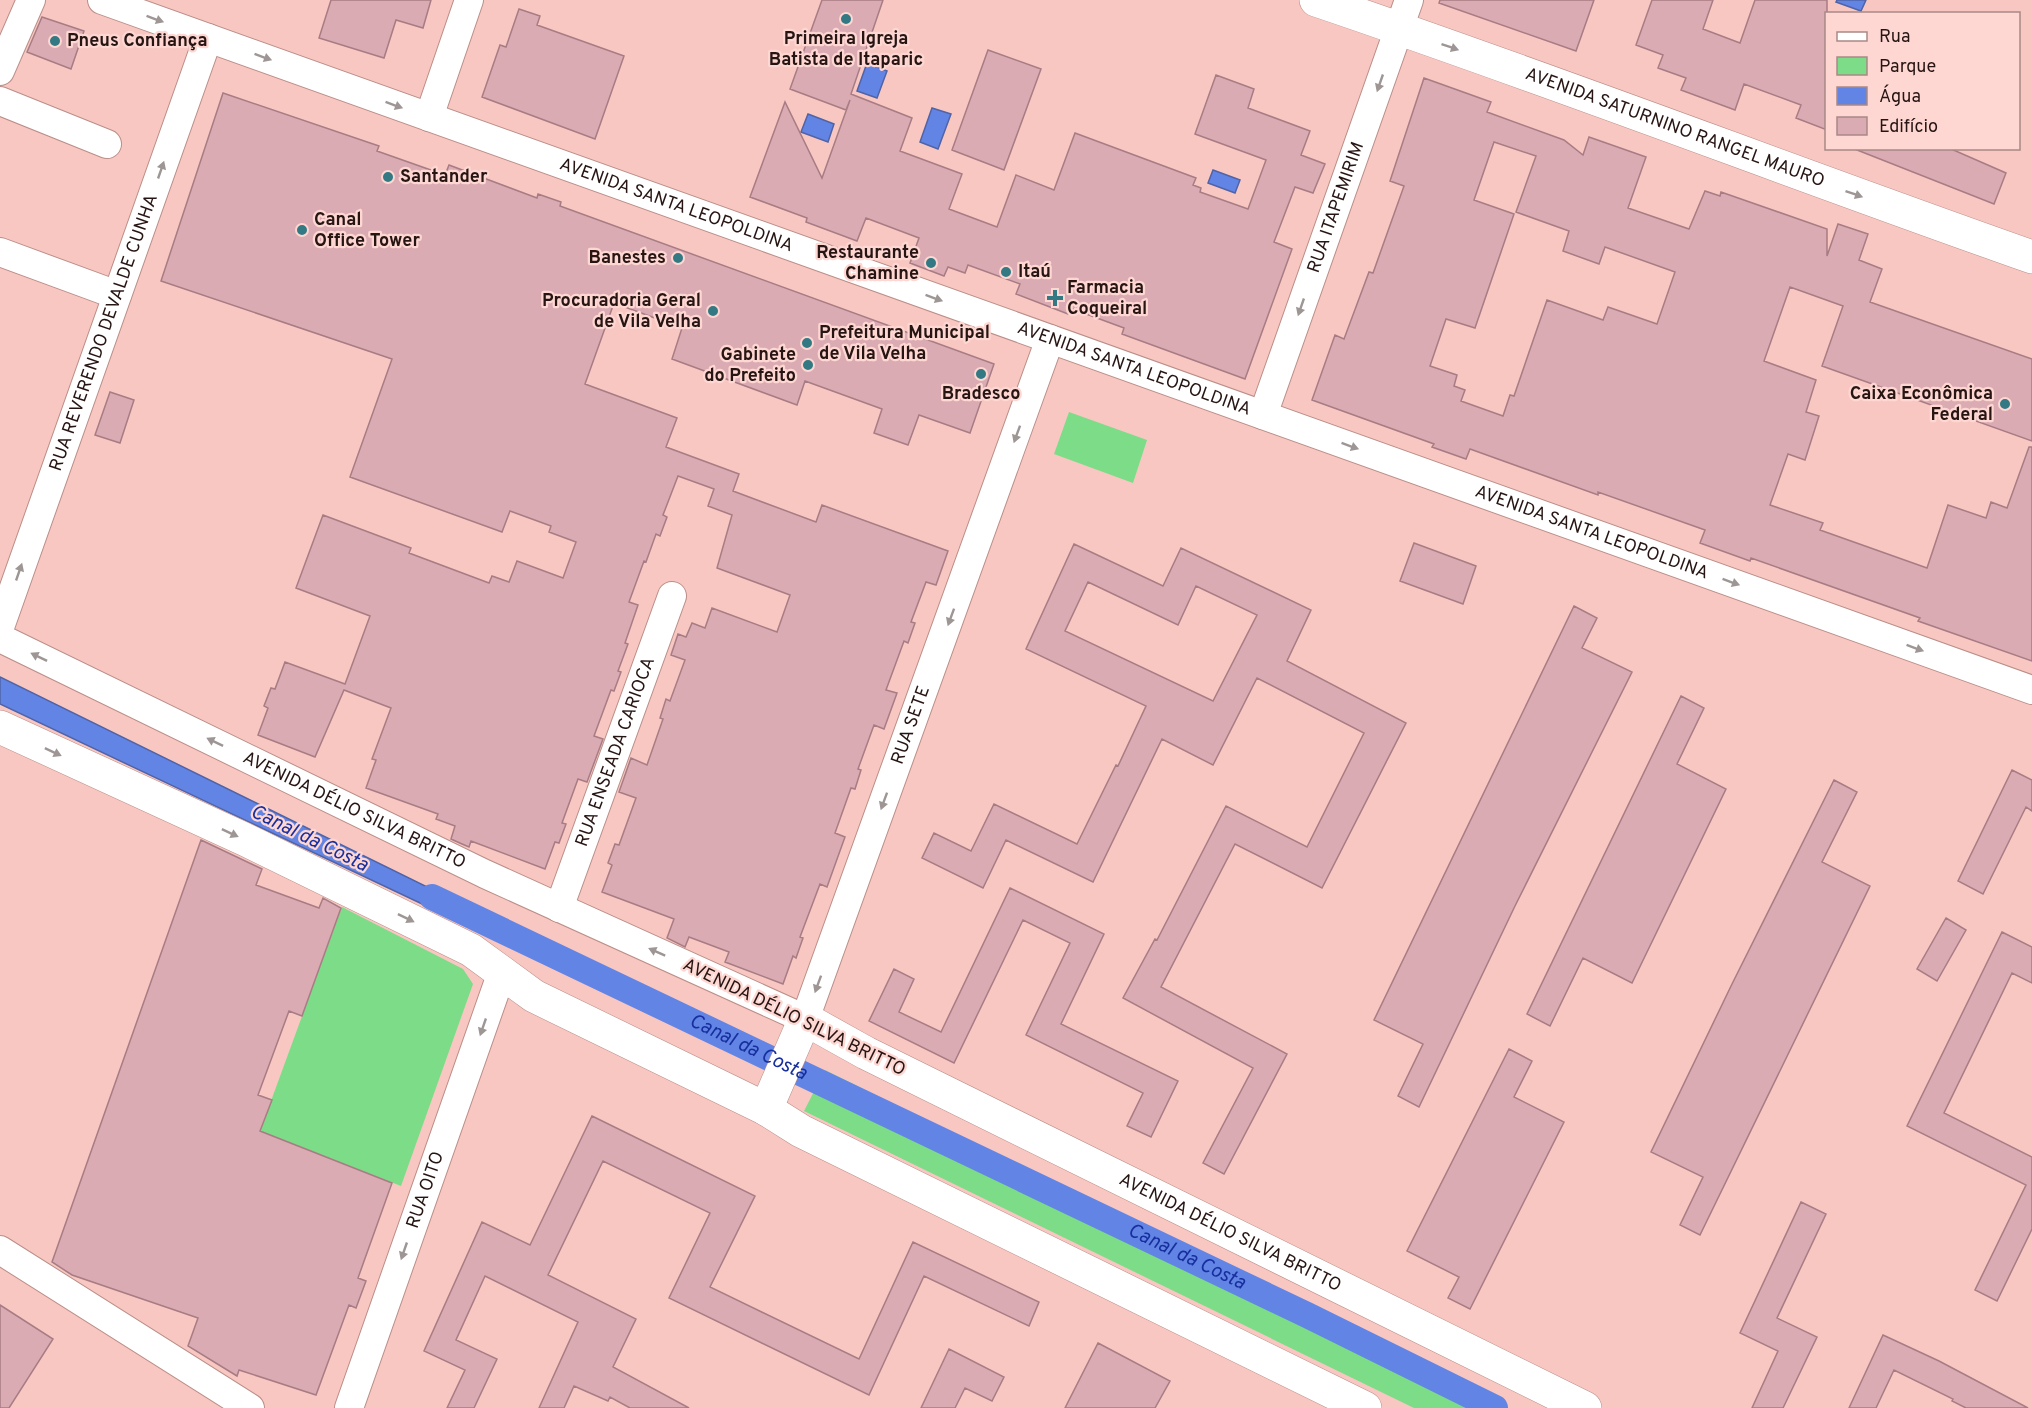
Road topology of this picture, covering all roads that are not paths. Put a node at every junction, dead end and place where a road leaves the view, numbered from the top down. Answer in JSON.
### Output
{"nodes":[{"id":1,"x":31,"y":0,"type":"edge"},
{"id":2,"x":102,"y":0,"type":"edge"},
{"id":3,"x":469,"y":0,"type":"edge"},
{"id":4,"x":1316,"y":0,"type":"edge"},
{"id":5,"x":1404,"y":14,"type":"edge"},
{"id":6,"x":208,"y":38,"type":"junction"},
{"id":7,"x":0,"y":71,"type":"edge"},
{"id":8,"x":0,"y":101,"type":"edge"},
{"id":9,"x":429,"y":117,"type":"junction"},
{"id":10,"x":107,"y":144,"type":"dead end"},
{"id":11,"x":0,"y":252,"type":"edge"},
{"id":12,"x":2032,"y":257,"type":"edge"},
{"id":13,"x":117,"y":295,"type":"junction"},
{"id":14,"x":1050,"y":339,"type":"junction"},
{"id":15,"x":1263,"y":415,"type":"junction"},
{"id":16,"x":672,"y":596,"type":"dead end"},
{"id":17,"x":0,"y":627,"type":"edge"},
{"id":18,"x":0,"y":638,"type":"edge"},
{"id":19,"x":2032,"y":690,"type":"edge"},
{"id":20,"x":0,"y":727,"type":"edge"},
{"id":21,"x":559,"y":908,"type":"junction"},
{"id":22,"x":502,"y":972,"type":"junction"},
{"id":23,"x":800,"y":1034,"type":"junction"},
{"id":24,"x":772,"y":1097,"type":"junction"},
{"id":25,"x":0,"y":1250,"type":"edge"},
{"id":26,"x":250,"y":1408,"type":"edge"},
{"id":27,"x":349,"y":1408,"type":"edge"},
{"id":28,"x":1365,"y":1408,"type":"edge"},
{"id":29,"x":1585,"y":1408,"type":"edge"}],
"edges":[{"from":1,"to":7,"type":"street"},
{"from":2,"to":6,"type":"street","name":"AVENIDA SANTA LEOPOLDINA","one_way":true},
{"from":3,"to":9,"type":"street"},
{"from":4,"to":5,"type":"main road","name":"AVENIDA SATURNINO RANGEL MAURO"},
{"from":5,"to":12,"type":"main road","name":"AVENIDA SATURNINO RANGEL MAURO","one_way":true},
{"from":5,"to":15,"type":"street","name":"RUA ITAPEMIRIM","one_way":true},
{"from":6,"to":9,"type":"street","name":"AVENIDA SANTA LEOPOLDINA","one_way":true},
{"from":13,"to":6,"type":"street","name":"RUA REVERENDO DEVALDE CUNHA","one_way":true},
{"from":8,"to":10,"type":"street"},
{"from":9,"to":14,"type":"street","name":"AVENIDA SANTA LEOPOLDINA","one_way":true},
{"from":11,"to":13,"type":"street"},
{"from":17,"to":13,"type":"street","name":"RUA REVERENDO DEVALDE CUNHA","one_way":true},
{"from":14,"to":15,"type":"street","name":"AVENIDA SANTA LEOPOLDINA"},
{"from":14,"to":23,"type":"street","name":"RUA SETE","one_way":true},
{"from":15,"to":19,"type":"street","name":"AVENIDA SANTA LEOPOLDINA","one_way":true},
{"from":16,"to":21,"type":"street","name":"RUA ENSEADA CARIOCA"},
{"from":21,"to":18,"type":"street","name":"AVENIDA DÉLIO SILVA BRITTO","one_way":true},
{"from":20,"to":22,"type":"main road","one_way":true},
{"from":23,"to":21,"type":"street","name":"AVENIDA DÉLIO SILVA BRITTO","one_way":true},
{"from":22,"to":24,"type":"main road"},
{"from":22,"to":27,"type":"street","name":"RUA OITO","one_way":true},
{"from":23,"to":24,"type":"main road","name":"RUA SETE"},
{"from":23,"to":29,"type":"main road","name":"AVENIDA DÉLIO SILVA BRITTO"},
{"from":24,"to":28,"type":"main road"},
{"from":25,"to":26,"type":"street"}]}
